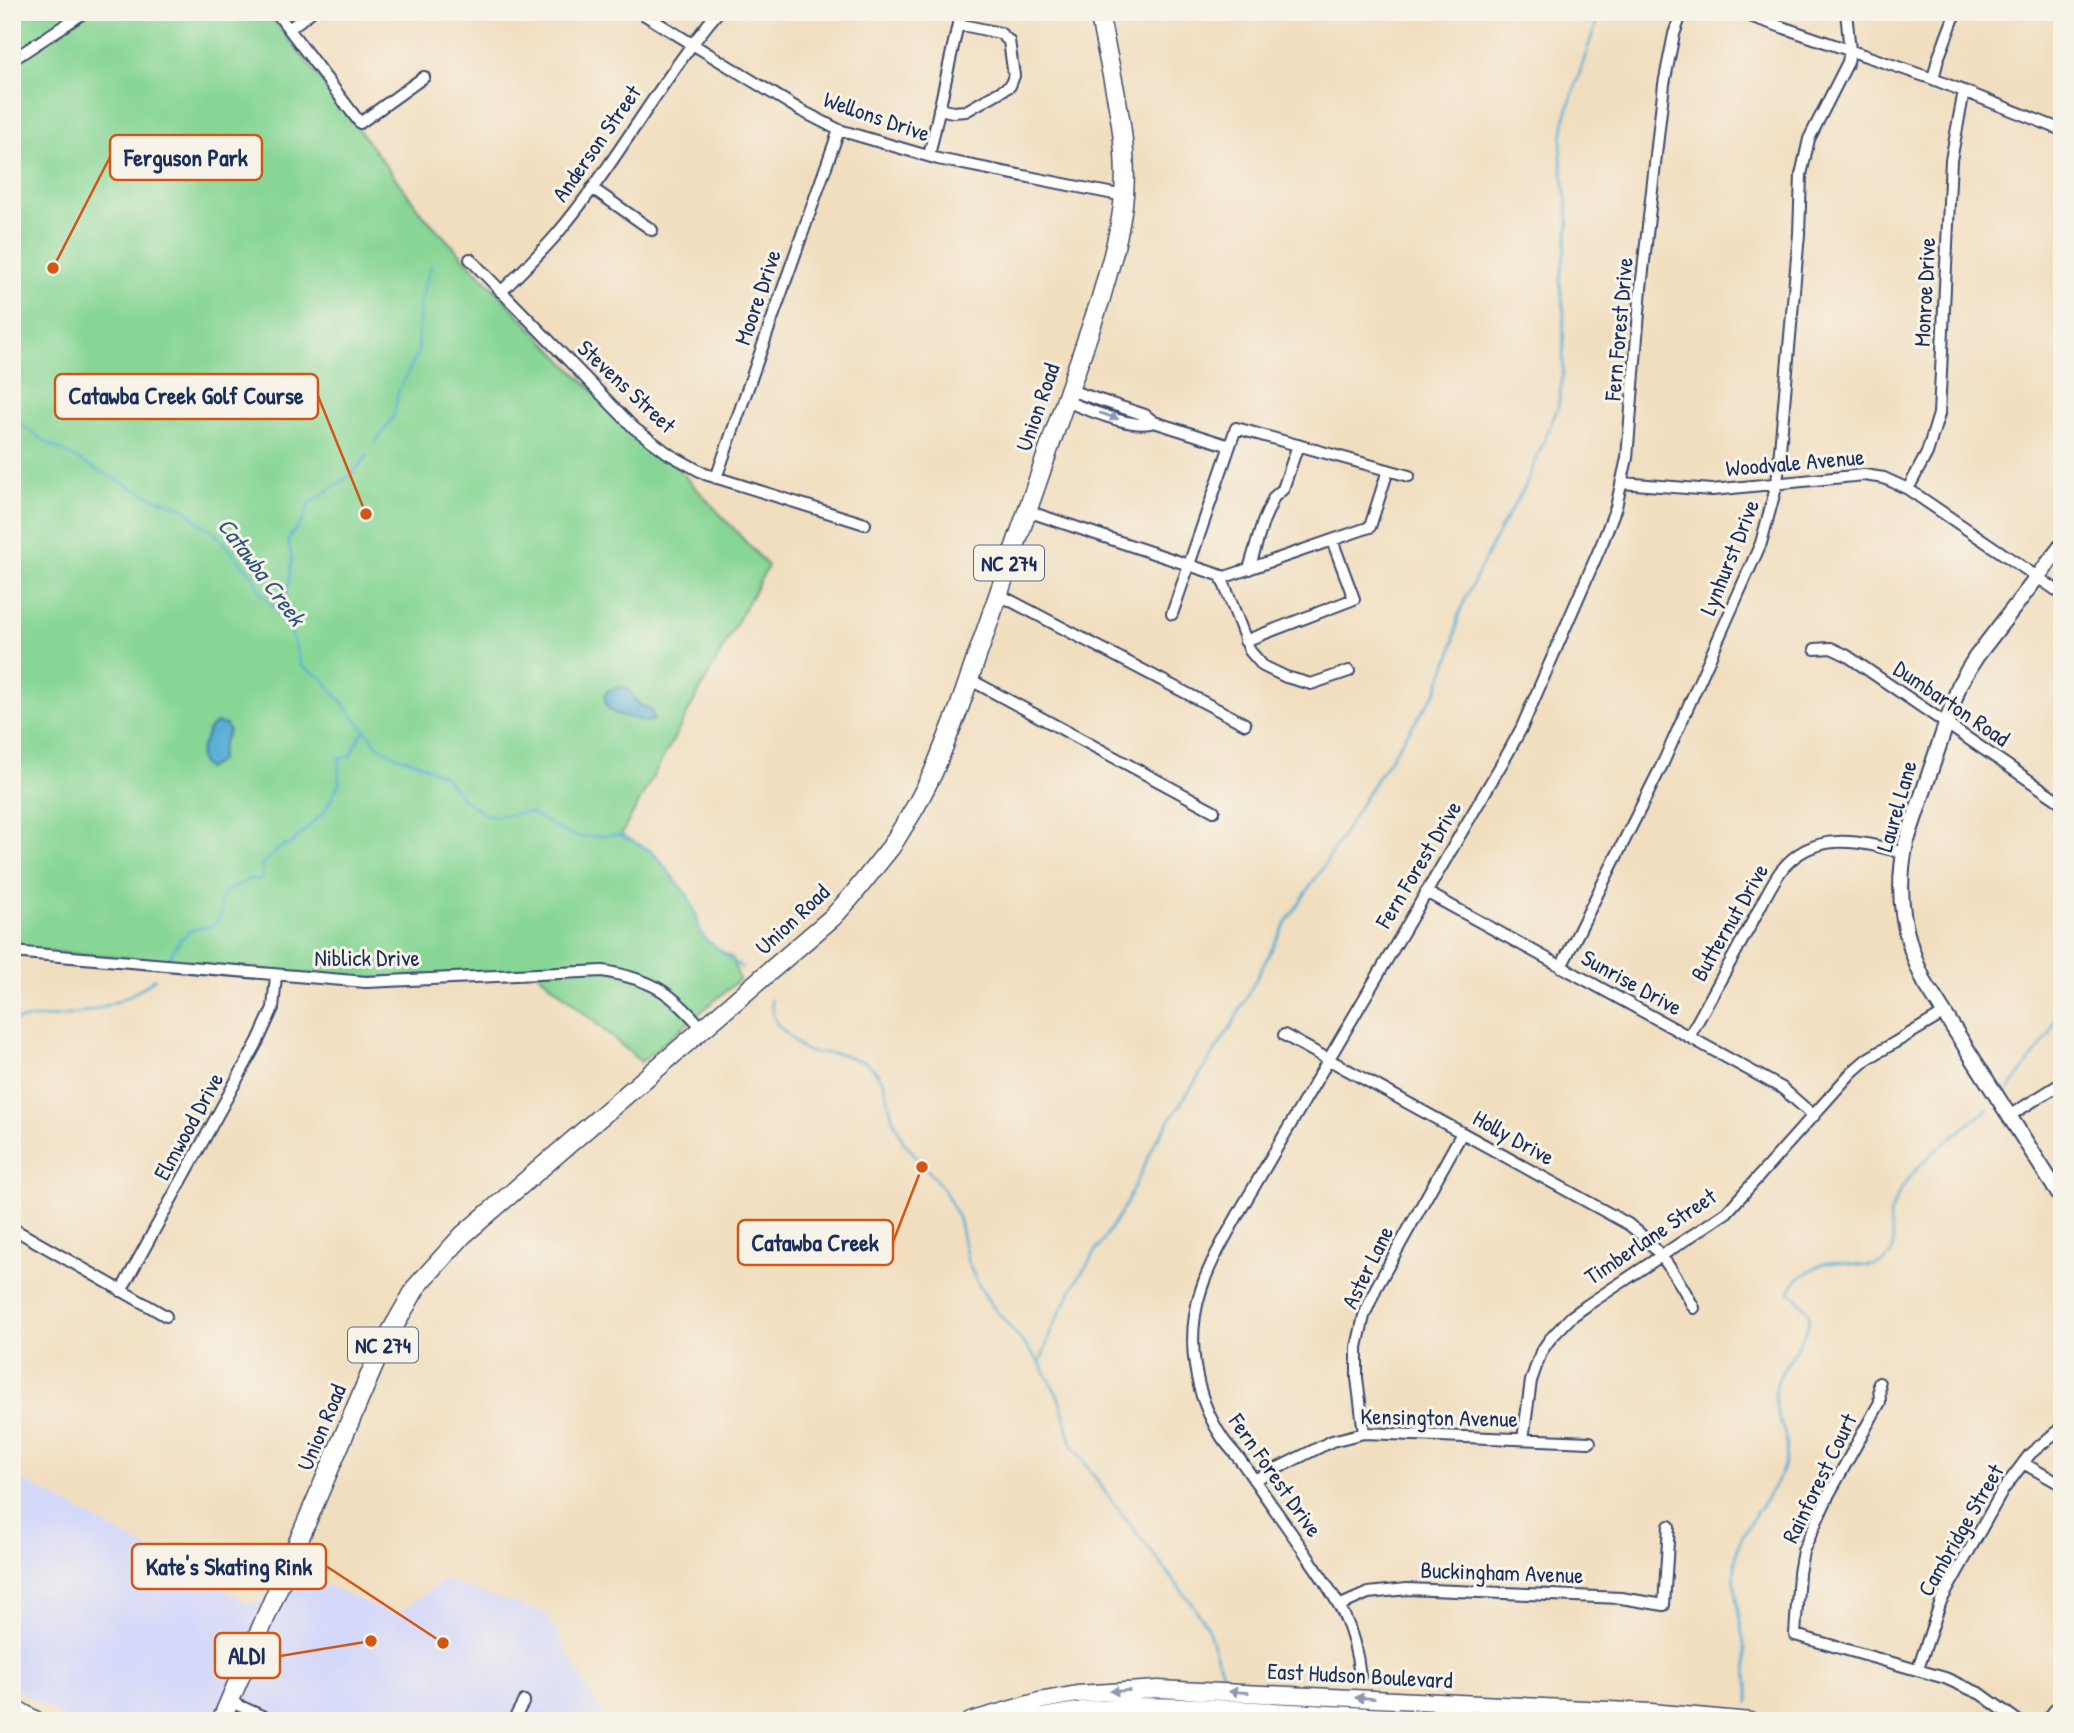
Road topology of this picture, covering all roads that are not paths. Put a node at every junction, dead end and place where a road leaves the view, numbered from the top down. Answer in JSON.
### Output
{"nodes":[{"id":1,"x":85,"y":12,"type":"edge"},
{"id":2,"x":276,"y":12,"type":"edge"},
{"id":3,"x":311,"y":12,"type":"edge"},
{"id":4,"x":640,"y":12,"type":"edge"},
{"id":5,"x":718,"y":12,"type":"edge"},
{"id":6,"x":1099,"y":12,"type":"edge"},
{"id":7,"x":1682,"y":12,"type":"edge"},
{"id":8,"x":1738,"y":12,"type":"edge"},
{"id":9,"x":1846,"y":12,"type":"edge"},
{"id":10,"x":1956,"y":12,"type":"edge"},
{"id":11,"x":289,"y":29,"type":"junction"},
{"id":12,"x":692,"y":44,"type":"junction"},
{"id":13,"x":1850,"y":51,"type":"junction"},
{"id":14,"x":12,"y":60,"type":"edge"},
{"id":15,"x":424,"y":77,"type":"dead end"},
{"id":16,"x":1933,"y":79,"type":"junction"},
{"id":17,"x":1964,"y":91,"type":"junction"},
{"id":18,"x":939,"y":109,"type":"junction"},
{"id":19,"x":839,"y":130,"type":"junction"},
{"id":20,"x":2062,"y":130,"type":"edge"},
{"id":21,"x":929,"y":156,"type":"junction"},
{"id":22,"x":592,"y":188,"type":"junction"},
{"id":23,"x":1124,"y":196,"type":"junction"},
{"id":24,"x":652,"y":230,"type":"dead end"},
{"id":25,"x":470,"y":259,"type":"dead end"},
{"id":26,"x":501,"y":292,"type":"junction"},
{"id":27,"x":1067,"y":396,"type":"junction"},
{"id":28,"x":1298,"y":445,"type":"junction"},
{"id":29,"x":1230,"y":446,"type":"junction"},
{"id":30,"x":1388,"y":470,"type":"junction"},
{"id":31,"x":1409,"y":476,"type":"dead end"},
{"id":32,"x":716,"y":478,"type":"junction"},
{"id":33,"x":1622,"y":483,"type":"junction"},
{"id":34,"x":1777,"y":484,"type":"junction"},
{"id":35,"x":1908,"y":489,"type":"junction"},
{"id":36,"x":1027,"y":511,"type":"junction"},
{"id":37,"x":865,"y":524,"type":"dead end"},
{"id":38,"x":1332,"y":540,"type":"junction"},
{"id":39,"x":2062,"y":545,"type":"edge"},
{"id":40,"x":1190,"y":566,"type":"junction"},
{"id":41,"x":1248,"y":569,"type":"junction"},
{"id":42,"x":1221,"y":576,"type":"junction"},
{"id":43,"x":2037,"y":578,"type":"junction"},
{"id":44,"x":998,"y":594,"type":"junction"},
{"id":45,"x":2062,"y":594,"type":"edge"},
{"id":46,"x":1172,"y":614,"type":"dead end"},
{"id":47,"x":1245,"y":641,"type":"junction"},
{"id":48,"x":1815,"y":649,"type":"dead end"},
{"id":49,"x":1349,"y":671,"type":"dead end"},
{"id":50,"x":969,"y":678,"type":"junction"},
{"id":51,"x":1245,"y":724,"type":"dead end"},
{"id":52,"x":1946,"y":724,"type":"junction"},
{"id":53,"x":2062,"y":803,"type":"edge"},
{"id":54,"x":1214,"y":811,"type":"dead end"},
{"id":55,"x":1904,"y":853,"type":"junction"},
{"id":56,"x":1426,"y":892,"type":"junction"},
{"id":57,"x":12,"y":952,"type":"edge"},
{"id":58,"x":1561,"y":967,"type":"junction"},
{"id":59,"x":276,"y":976,"type":"junction"},
{"id":60,"x":1943,"y":1014,"type":"junction"},
{"id":61,"x":703,"y":1030,"type":"junction"},
{"id":62,"x":1283,"y":1035,"type":"dead end"},
{"id":63,"x":1689,"y":1037,"type":"junction"},
{"id":64,"x":1329,"y":1059,"type":"junction"},
{"id":65,"x":2062,"y":1083,"type":"edge"},
{"id":66,"x":1814,"y":1116,"type":"junction"},
{"id":67,"x":2008,"y":1116,"type":"junction"},
{"id":68,"x":1462,"y":1133,"type":"junction"},
{"id":69,"x":2062,"y":1199,"type":"edge"},
{"id":70,"x":12,"y":1228,"type":"edge"},
{"id":71,"x":1661,"y":1255,"type":"junction"},
{"id":72,"x":121,"y":1291,"type":"junction"},
{"id":73,"x":1694,"y":1308,"type":"dead end"},
{"id":74,"x":166,"y":1316,"type":"dead end"},
{"id":75,"x":1879,"y":1383,"type":"dead end"},
{"id":76,"x":2062,"y":1427,"type":"edge"},
{"id":77,"x":1363,"y":1433,"type":"junction"},
{"id":78,"x":1524,"y":1439,"type":"junction"},
{"id":79,"x":1590,"y":1442,"type":"dead end"},
{"id":80,"x":2023,"y":1464,"type":"junction"},
{"id":81,"x":1254,"y":1479,"type":"junction"},
{"id":82,"x":2062,"y":1485,"type":"edge"},
{"id":83,"x":1669,"y":1526,"type":"dead end"},
{"id":84,"x":1341,"y":1605,"type":"junction"},
{"id":85,"x":1918,"y":1669,"type":"junction"},
{"id":86,"x":1360,"y":1676,"type":"dead end"},
{"id":87,"x":524,"y":1701,"type":"dead end"},
{"id":88,"x":2062,"y":1701,"type":"edge"},
{"id":89,"x":229,"y":1702,"type":"junction"},
{"id":90,"x":12,"y":1706,"type":"edge"},
{"id":91,"x":38,"y":1721,"type":"edge"},
{"id":92,"x":221,"y":1721,"type":"edge"},
{"id":93,"x":273,"y":1721,"type":"edge"},
{"id":94,"x":513,"y":1721,"type":"edge"},
{"id":95,"x":970,"y":1721,"type":"edge"},
{"id":96,"x":1019,"y":1721,"type":"edge"},
{"id":97,"x":1467,"y":1721,"type":"edge"},
{"id":98,"x":1751,"y":1721,"type":"edge"},
{"id":99,"x":2018,"y":1721,"type":"edge"},
{"id":100,"x":2046,"y":1721,"type":"edge"}],
"edges":[{"from":1,"to":14,"type":"street"},
{"from":2,"to":11,"type":"street"},
{"from":3,"to":11,"type":"street"},
{"from":4,"to":12,"type":"street","name":"Wellons Drive"},
{"from":5,"to":12,"type":"street","name":"Anderson Street"},
{"from":6,"to":23,"type":"main road","name":"Union Road","number":"NC 274"},
{"from":7,"to":33,"type":"street","name":"Fern Forest Drive"},
{"from":8,"to":13,"type":"street"},
{"from":9,"to":13,"type":"street","name":"Lynhurst Drive"},
{"from":10,"to":16,"type":"street"},
{"from":11,"to":15,"type":"street"},
{"from":12,"to":19,"type":"street","name":"Wellons Drive"},
{"from":12,"to":22,"type":"street","name":"Anderson Street"},
{"from":13,"to":16,"type":"street"},
{"from":13,"to":34,"type":"street","name":"Lynhurst Drive"},
{"from":16,"to":17,"type":"street"},
{"from":17,"to":20,"type":"street"},
{"from":17,"to":35,"type":"street","name":"Monroe Drive"},
{"from":18,"to":18,"type":"street"},
{"from":18,"to":21,"type":"street"},
{"from":19,"to":21,"type":"street","name":"Wellons Drive"},
{"from":19,"to":32,"type":"street","name":"Moore Drive"},
{"from":21,"to":23,"type":"street","name":"Wellons Drive"},
{"from":22,"to":24,"type":"street"},
{"from":22,"to":26,"type":"street","name":"Anderson Street"},
{"from":23,"to":27,"type":"main road","name":"Union Road","number":"NC 274"},
{"from":25,"to":26,"type":"street","name":"Stevens Street"},
{"from":26,"to":32,"type":"street","name":"Stevens Street"},
{"from":27,"to":29,"type":"street"},
{"from":27,"to":36,"type":"main road","name":"Union Road","number":"NC 274"},
{"from":28,"to":29,"type":"street"},
{"from":28,"to":30,"type":"street"},
{"from":28,"to":41,"type":"street"},
{"from":29,"to":40,"type":"street"},
{"from":30,"to":31,"type":"street"},
{"from":30,"to":38,"type":"street"},
{"from":32,"to":37,"type":"street","name":"Stevens Street"},
{"from":33,"to":34,"type":"street","name":"Woodvale Avenue"},
{"from":33,"to":56,"type":"street","name":"Fern Forest Drive"},
{"from":34,"to":35,"type":"street","name":"Woodvale Avenue"},
{"from":34,"to":58,"type":"street","name":"Lynhurst Drive"},
{"from":35,"to":43,"type":"street","name":"Woodvale Avenue"},
{"from":36,"to":40,"type":"street"},
{"from":36,"to":44,"type":"main road","name":"Union Road","number":"NC 274"},
{"from":38,"to":41,"type":"street"},
{"from":38,"to":47,"type":"street"},
{"from":39,"to":43,"type":"street","name":"Laurel Lane"},
{"from":40,"to":42,"type":"street"},
{"from":40,"to":46,"type":"street"},
{"from":41,"to":42,"type":"street"},
{"from":42,"to":47,"type":"street"},
{"from":43,"to":45,"type":"street","name":"Woodvale Avenue"},
{"from":43,"to":52,"type":"street","name":"Laurel Lane"},
{"from":44,"to":50,"type":"main road","name":"Union Road","number":"NC 274"},
{"from":44,"to":51,"type":"street"},
{"from":47,"to":49,"type":"street"},
{"from":48,"to":52,"type":"street","name":"Dumbarton Road"},
{"from":50,"to":54,"type":"street"},
{"from":50,"to":61,"type":"main road","name":"Union Road","number":"NC 274"},
{"from":52,"to":53,"type":"street","name":"Dumbarton Road"},
{"from":52,"to":55,"type":"street","name":"Laurel Lane"},
{"from":55,"to":60,"type":"street","name":"Laurel Lane"},
{"from":55,"to":63,"type":"street","name":"Butternut Drive"},
{"from":56,"to":58,"type":"street","name":"Sunrise Drive"},
{"from":56,"to":64,"type":"street","name":"Fern Forest Drive"},
{"from":57,"to":59,"type":"street","name":"Niblick Drive"},
{"from":58,"to":63,"type":"street","name":"Sunrise Drive"},
{"from":59,"to":61,"type":"street","name":"Niblick Drive"},
{"from":59,"to":72,"type":"street","name":"Elmwood Drive"},
{"from":60,"to":66,"type":"street","name":"Timberlane Street"},
{"from":60,"to":67,"type":"street","name":"Laurel Lane"},
{"from":61,"to":89,"type":"main road","name":"Union Road","number":"NC 274"},
{"from":62,"to":64,"type":"street","name":"Holly Drive"},
{"from":63,"to":66,"type":"street","name":"Sunrise Drive"},
{"from":64,"to":68,"type":"street","name":"Holly Drive"},
{"from":64,"to":81,"type":"street","name":"Fern Forest Drive"},
{"from":65,"to":67,"type":"street"},
{"from":66,"to":71,"type":"street","name":"Timberlane Street"},
{"from":67,"to":69,"type":"street","name":"Laurel Lane"},
{"from":68,"to":71,"type":"street","name":"Holly Drive"},
{"from":68,"to":77,"type":"street","name":"Aster Lane"},
{"from":70,"to":72,"type":"street"},
{"from":71,"to":73,"type":"street","name":"Holly Drive"},
{"from":71,"to":78,"type":"street","name":"Timberlane Street"},
{"from":72,"to":74,"type":"street"},
{"from":75,"to":85,"type":"street","name":"Rainforest Court"},
{"from":76,"to":80,"type":"street","name":"Cambridge Street"},
{"from":77,"to":78,"type":"street","name":"Kensington Avenue"},
{"from":77,"to":81,"type":"street","name":"Kensington Avenue"},
{"from":78,"to":79,"type":"street","name":"Kensington Avenue"},
{"from":80,"to":82,"type":"street"},
{"from":80,"to":85,"type":"street","name":"Cambridge Street"},
{"from":81,"to":84,"type":"street","name":"Fern Forest Drive"},
{"from":83,"to":84,"type":"street","name":"Buckingham Avenue"},
{"from":84,"to":86,"type":"street","name":"Fern Forest Drive"},
{"from":85,"to":99,"type":"street"},
{"from":87,"to":94,"type":"street"},
{"from":88,"to":100,"type":"street"},
{"from":89,"to":92,"type":"main road","name":"Union Road","number":"NC 274"},
{"from":89,"to":93,"type":"street"},
{"from":90,"to":91,"type":"main road"},
{"from":98,"to":95,"type":"main road","name":"East Hudson Boulevard","one_way":true},
{"from":96,"to":97,"type":"main road","name":"East Hudson Boulevard"}]}
